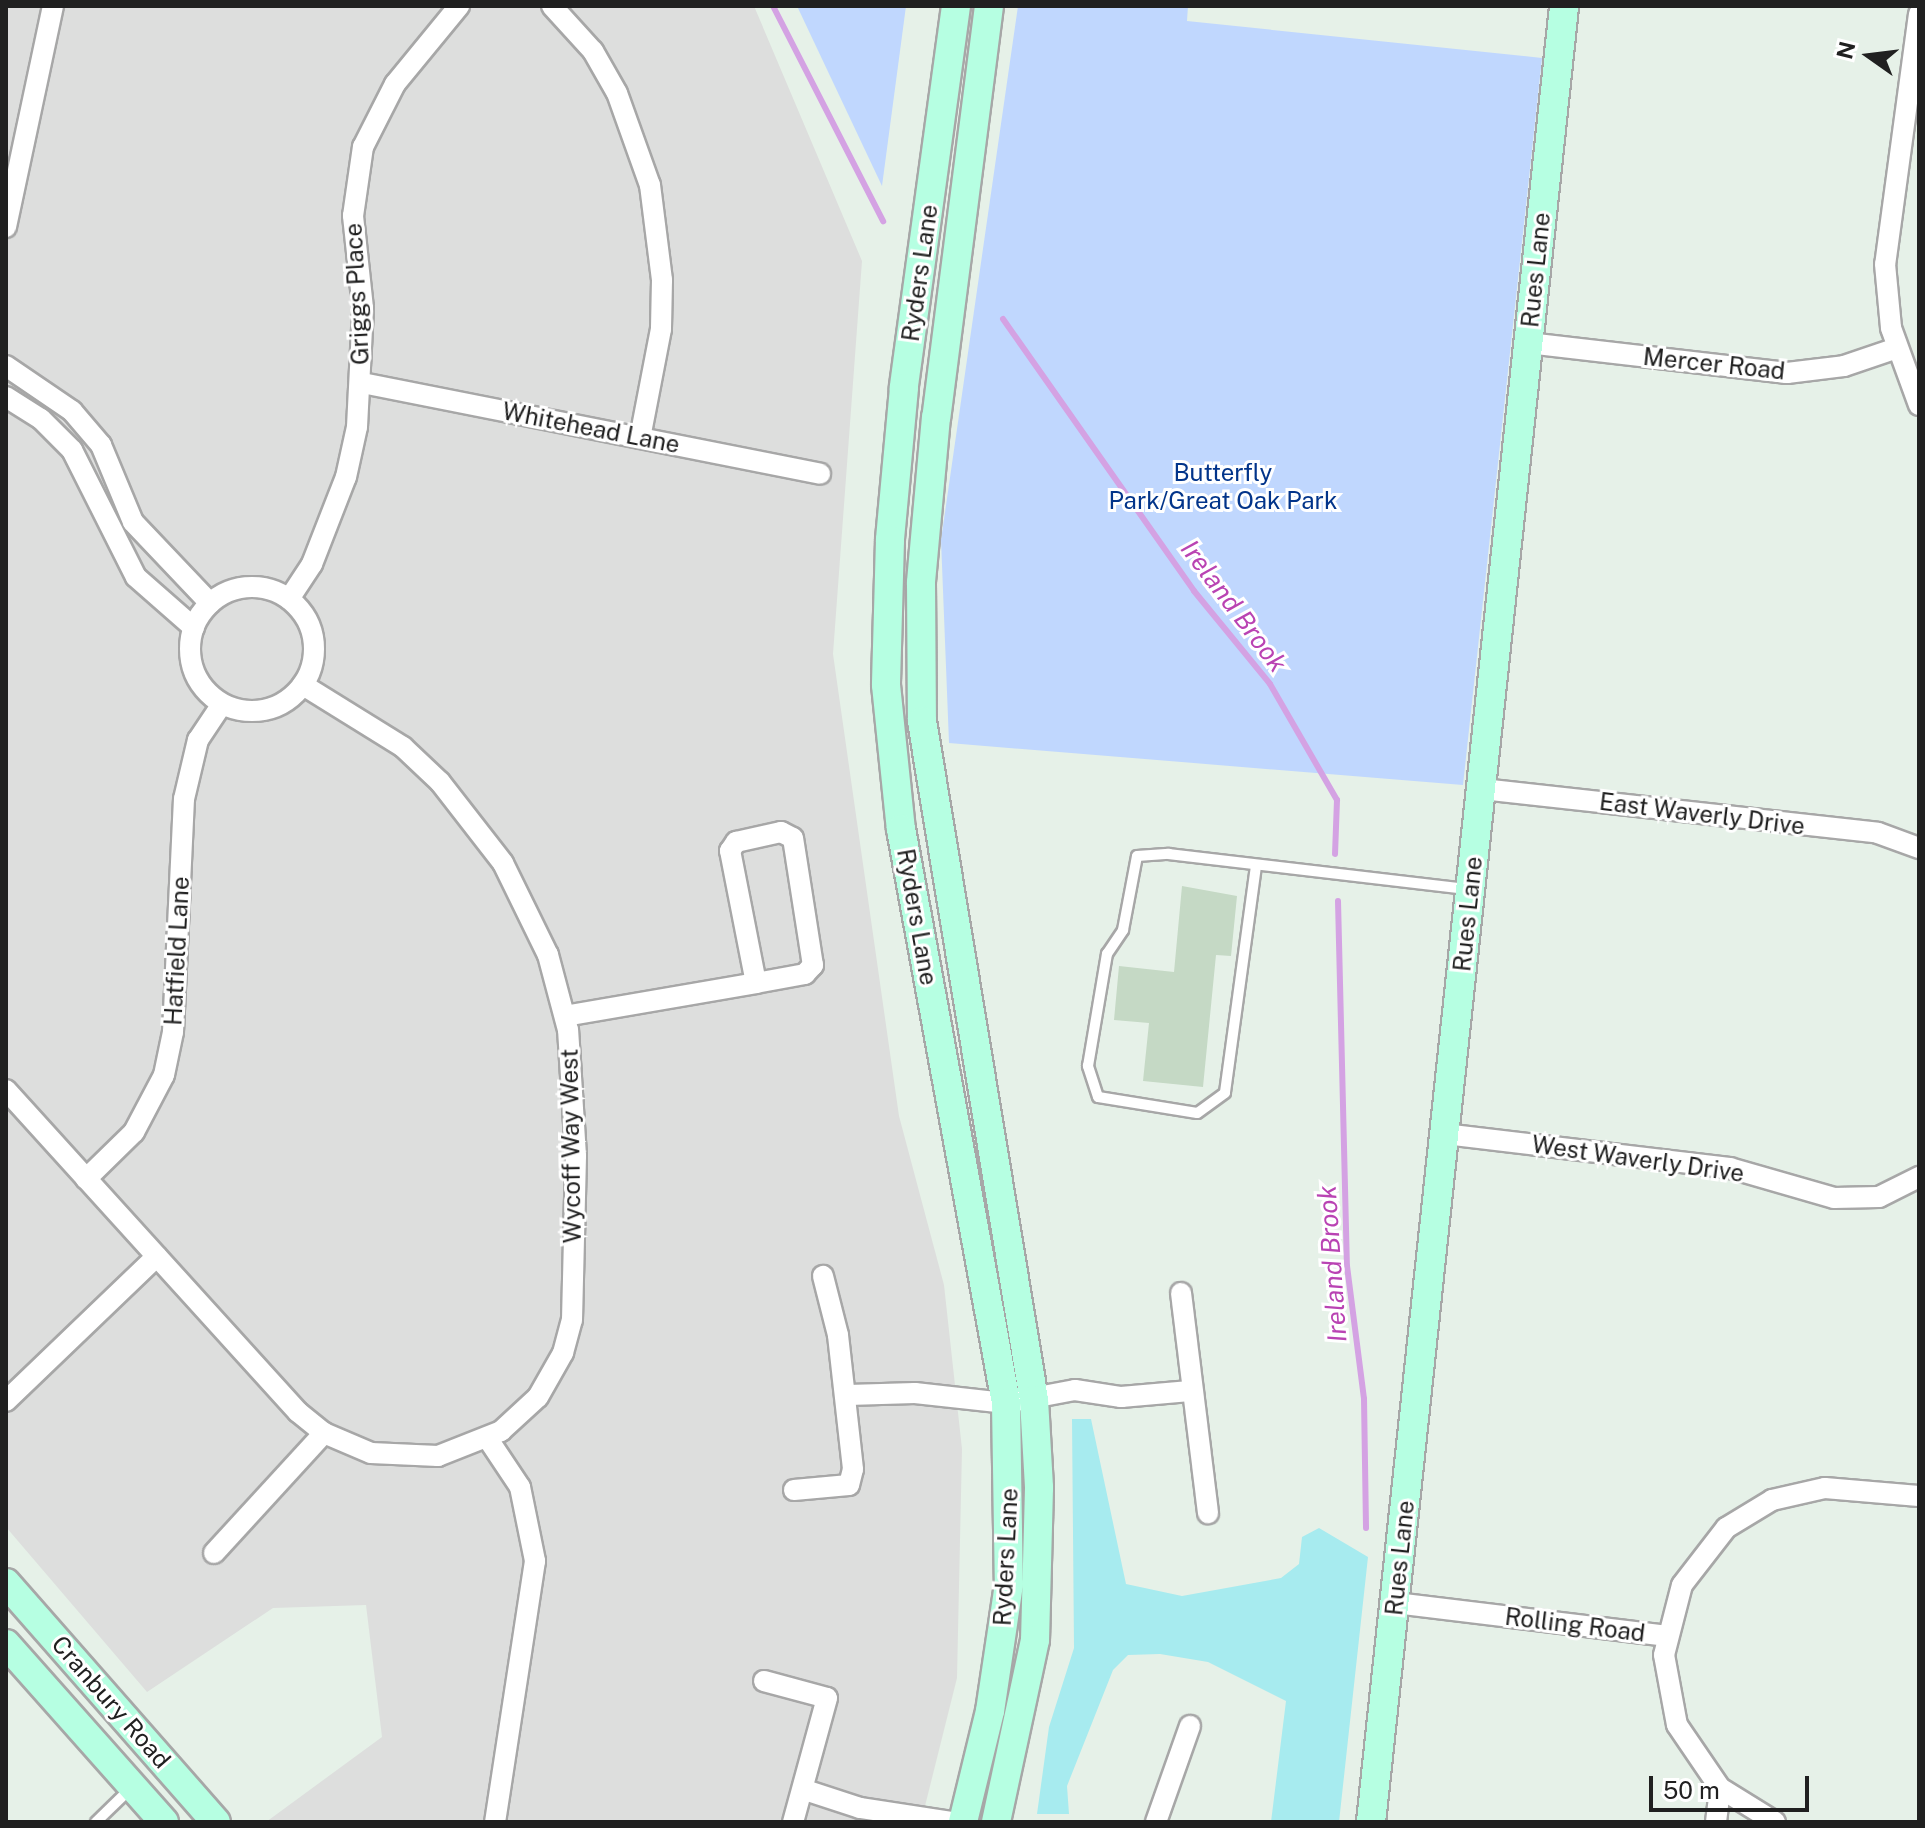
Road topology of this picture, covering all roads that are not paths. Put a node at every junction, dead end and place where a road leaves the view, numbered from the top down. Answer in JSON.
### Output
{"nodes":[{"id":1,"x":53,"y":6,"type":"edge"},
{"id":2,"x":459,"y":6,"type":"edge"},
{"id":3,"x":552,"y":6,"type":"edge"},
{"id":4,"x":956,"y":6,"type":"edge"},
{"id":5,"x":989,"y":6,"type":"edge"},
{"id":6,"x":1564,"y":6,"type":"edge"},
{"id":7,"x":1919,"y":14,"type":"edge"},
{"id":8,"x":6,"y":227,"type":"edge"},
{"id":9,"x":1528,"y":343,"type":"junction"},
{"id":10,"x":1897,"y":348,"type":"junction"},
{"id":11,"x":6,"y":366,"type":"edge"},
{"id":12,"x":362,"y":383,"type":"junction"},
{"id":13,"x":6,"y":397,"type":"edge"},
{"id":14,"x":1919,"y":405,"type":"edge"},
{"id":15,"x":640,"y":438,"type":"junction"},
{"id":16,"x":820,"y":474,"type":"dead end"},
{"id":17,"x":289,"y":599,"type":"junction"},
{"id":18,"x":210,"y":603,"type":"junction"},
{"id":19,"x":194,"y":628,"type":"junction"},
{"id":20,"x":303,"y":685,"type":"junction"},
{"id":21,"x":222,"y":704,"type":"junction"},
{"id":22,"x":1482,"y":789,"type":"junction"},
{"id":23,"x":1919,"y":848,"type":"edge"},
{"id":24,"x":1256,"y":866,"type":"junction"},
{"id":25,"x":1470,"y":889,"type":"junction"},
{"id":26,"x":756,"y":983,"type":"junction"},
{"id":27,"x":565,"y":1016,"type":"junction"},
{"id":28,"x":6,"y":1090,"type":"edge"},
{"id":29,"x":1445,"y":1134,"type":"junction"},
{"id":30,"x":1919,"y":1177,"type":"edge"},
{"id":31,"x":86,"y":1179,"type":"junction"},
{"id":32,"x":157,"y":1256,"type":"junction"},
{"id":33,"x":823,"y":1276,"type":"dead end"},
{"id":34,"x":1181,"y":1293,"type":"dead end"},
{"id":35,"x":1190,"y":1391,"type":"junction"},
{"id":36,"x":848,"y":1395,"type":"junction"},
{"id":37,"x":1034,"y":1400,"type":"junction"},
{"id":38,"x":6,"y":1401,"type":"edge"},
{"id":39,"x":1006,"y":1403,"type":"junction"},
{"id":40,"x":324,"y":1433,"type":"junction"},
{"id":41,"x":488,"y":1439,"type":"junction"},
{"id":42,"x":794,"y":1490,"type":"dead end"},
{"id":43,"x":1919,"y":1496,"type":"edge"},
{"id":44,"x":1208,"y":1513,"type":"dead end"},
{"id":45,"x":214,"y":1553,"type":"dead end"},
{"id":46,"x":6,"y":1583,"type":"edge"},
{"id":47,"x":1395,"y":1603,"type":"junction"},
{"id":48,"x":1666,"y":1636,"type":"junction"},
{"id":49,"x":6,"y":1644,"type":"edge"},
{"id":50,"x":764,"y":1681,"type":"dead end"},
{"id":51,"x":1190,"y":1726,"type":"dead end"},
{"id":52,"x":133,"y":1787,"type":"junction"},
{"id":53,"x":1720,"y":1788,"type":"junction"},
{"id":54,"x":805,"y":1790,"type":"junction"},
{"id":55,"x":96,"y":1822,"type":"edge"},
{"id":56,"x":164,"y":1822,"type":"edge"},
{"id":57,"x":216,"y":1822,"type":"edge"},
{"id":58,"x":495,"y":1822,"type":"edge"},
{"id":59,"x":793,"y":1822,"type":"edge"},
{"id":60,"x":951,"y":1822,"type":"edge"},
{"id":61,"x":963,"y":1822,"type":"edge"},
{"id":62,"x":996,"y":1822,"type":"edge"},
{"id":63,"x":1156,"y":1822,"type":"edge"},
{"id":64,"x":1371,"y":1822,"type":"edge"},
{"id":65,"x":1716,"y":1822,"type":"edge"},
{"id":66,"x":1775,"y":1822,"type":"edge"}],
"edges":[{"from":1,"to":8,"type":"street"},
{"from":2,"to":12,"type":"street","name":"Griggs Place"},
{"from":3,"to":15,"type":"street"},
{"from":4,"to":39,"type":"main road","name":"Ryders Lane"},
{"from":5,"to":37,"type":"main road","name":"Ryders Lane"},
{"from":6,"to":9,"type":"main road","name":"Rues Lane"},
{"from":7,"to":10,"type":"street"},
{"from":9,"to":10,"type":"street","name":"Mercer Road"},
{"from":9,"to":22,"type":"main road","name":"Rues Lane"},
{"from":10,"to":14,"type":"street"},
{"from":11,"to":18,"type":"street"},
{"from":12,"to":15,"type":"street","name":"Whitehead Lane"},
{"from":12,"to":17,"type":"street","name":"Griggs Place"},
{"from":13,"to":19,"type":"street"},
{"from":15,"to":16,"type":"street","name":"Whitehead Lane"},
{"from":17,"to":18,"type":"street"},
{"from":17,"to":20,"type":"street"},
{"from":18,"to":19,"type":"street"},
{"from":19,"to":21,"type":"street"},
{"from":20,"to":21,"type":"street"},
{"from":20,"to":27,"type":"street"},
{"from":21,"to":31,"type":"street","name":"Hatfield Lane"},
{"from":22,"to":23,"type":"street","name":"East Waverly Drive"},
{"from":22,"to":25,"type":"main road","name":"Rues Lane"},
{"from":24,"to":24,"type":"lane"},
{"from":24,"to":25,"type":"lane"},
{"from":25,"to":29,"type":"main road","name":"Rues Lane"},
{"from":26,"to":26,"type":"street","name":"Wycoff Way West"},
{"from":26,"to":27,"type":"street","name":"Wycoff Way West"},
{"from":27,"to":41,"type":"street","name":"Wycoff Way West"},
{"from":28,"to":31,"type":"street","name":"Wycoff Way West"},
{"from":29,"to":30,"type":"street","name":"West Waverly Drive"},
{"from":29,"to":47,"type":"main road","name":"Rues Lane"},
{"from":31,"to":32,"type":"street","name":"Wycoff Way West"},
{"from":32,"to":38,"type":"street"},
{"from":32,"to":40,"type":"street","name":"Wycoff Way West"},
{"from":33,"to":36,"type":"street"},
{"from":34,"to":35,"type":"street"},
{"from":35,"to":37,"type":"street"},
{"from":35,"to":44,"type":"street"},
{"from":36,"to":39,"type":"street"},
{"from":36,"to":42,"type":"street"},
{"from":37,"to":39,"type":"street"},
{"from":37,"to":62,"type":"main road","name":"Ryders Lane"},
{"from":39,"to":61,"type":"main road","name":"Ryders Lane"},
{"from":40,"to":41,"type":"street","name":"Wycoff Way West"},
{"from":40,"to":45,"type":"street"},
{"from":41,"to":58,"type":"street"},
{"from":43,"to":48,"type":"street","name":"Rolling Road"},
{"from":46,"to":57,"type":"main road","name":"Cranbury Road"},
{"from":47,"to":48,"type":"street","name":"Rolling Road"},
{"from":47,"to":64,"type":"main road","name":"Rues Lane"},
{"from":48,"to":53,"type":"street"},
{"from":49,"to":52,"type":"main road","name":"Cranbury Road"},
{"from":50,"to":54,"type":"street"},
{"from":51,"to":63,"type":"street"},
{"from":52,"to":55,"type":"lane"},
{"from":52,"to":56,"type":"main road","name":"Cranbury Road"},
{"from":53,"to":65,"type":"street"},
{"from":53,"to":66,"type":"street"},
{"from":54,"to":59,"type":"street"},
{"from":54,"to":60,"type":"street"}]}
